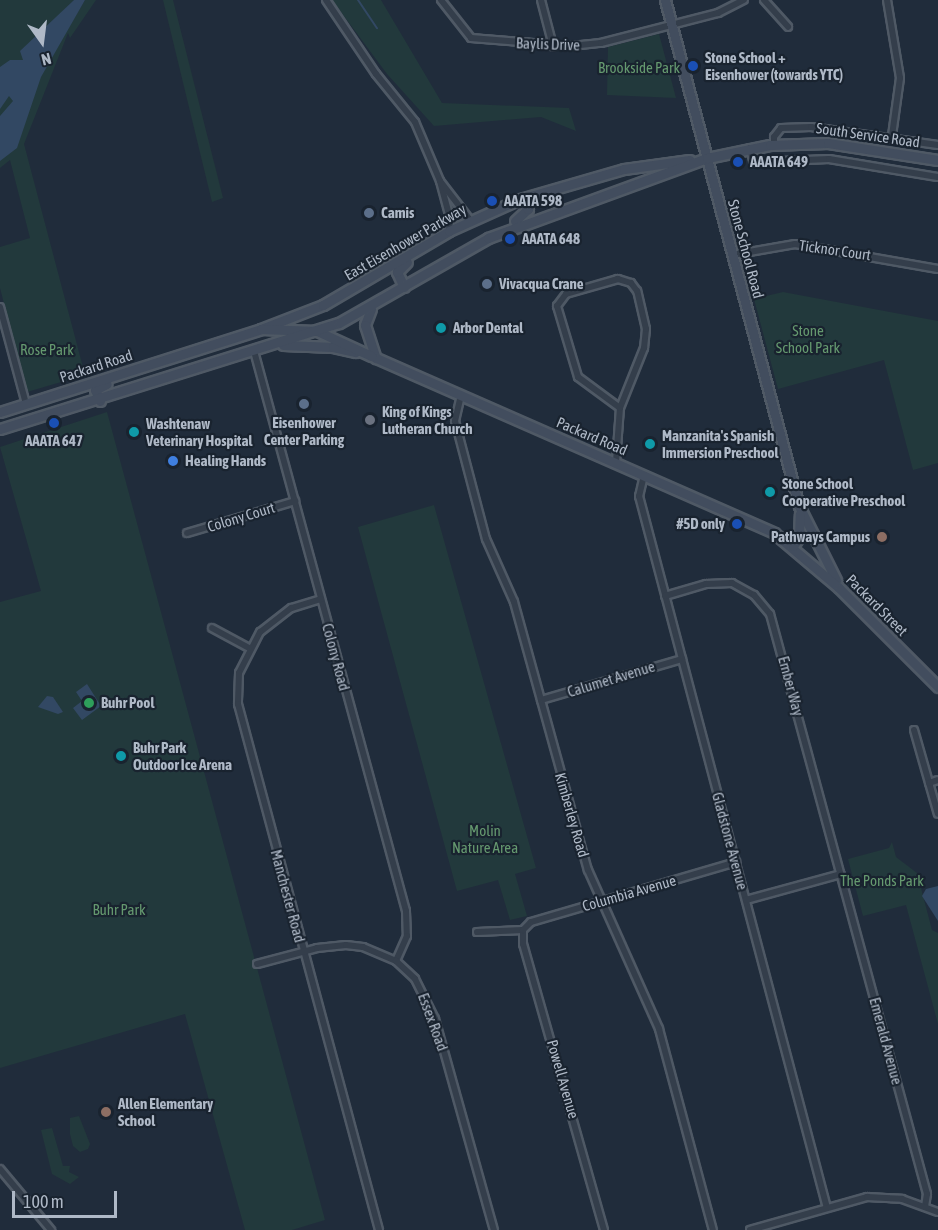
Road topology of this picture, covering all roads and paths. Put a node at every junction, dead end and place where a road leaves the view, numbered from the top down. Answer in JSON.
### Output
{"nodes":[{"id":1,"x":326,"y":0,"type":"edge"},
{"id":2,"x":441,"y":0,"type":"edge"},
{"id":3,"x":541,"y":0,"type":"edge"},
{"id":4,"x":665,"y":0,"type":"edge"},
{"id":5,"x":744,"y":0,"type":"edge"},
{"id":6,"x":764,"y":0,"type":"edge"},
{"id":7,"x":887,"y":0,"type":"edge"},
{"id":8,"x":671,"y":25,"type":"junction"},
{"id":9,"x":788,"y":27,"type":"dead end"},
{"id":10,"x":553,"y":46,"type":"junction"},
{"id":11,"x":892,"y":136,"type":"junction"},
{"id":12,"x":774,"y":144,"type":"junction"},
{"id":13,"x":938,"y":145,"type":"edge"},
{"id":14,"x":750,"y":147,"type":"junction"},
{"id":15,"x":706,"y":158,"type":"junction"},
{"id":16,"x":938,"y":160,"type":"edge"},
{"id":17,"x":938,"y":177,"type":"edge"},
{"id":18,"x":440,"y":181,"type":"junction"},
{"id":19,"x":520,"y":199,"type":"junction"},
{"id":20,"x":470,"y":220,"type":"junction"},
{"id":21,"x":448,"y":231,"type":"junction"},
{"id":22,"x":488,"y":238,"type":"junction"},
{"id":23,"x":423,"y":245,"type":"junction"},
{"id":24,"x":732,"y":255,"type":"junction"},
{"id":25,"x":938,"y":269,"type":"edge"},
{"id":26,"x":404,"y":287,"type":"junction"},
{"id":27,"x":375,"y":305,"type":"junction"},
{"id":28,"x":0,"y":307,"type":"edge"},
{"id":29,"x":261,"y":329,"type":"junction"},
{"id":30,"x":316,"y":331,"type":"junction"},
{"id":31,"x":272,"y":345,"type":"junction"},
{"id":32,"x":254,"y":351,"type":"junction"},
{"id":33,"x":374,"y":357,"type":"junction"},
{"id":34,"x":152,"y":364,"type":"junction"},
{"id":35,"x":76,"y":388,"type":"junction"},
{"id":36,"x":461,"y":395,"type":"junction"},
{"id":37,"x":100,"y":401,"type":"junction"},
{"id":38,"x":26,"y":404,"type":"junction"},
{"id":39,"x":620,"y":408,"type":"junction"},
{"id":40,"x":0,"y":412,"type":"edge"},
{"id":41,"x":10,"y":427,"type":"junction"},
{"id":42,"x":0,"y":429,"type":"edge"},
{"id":43,"x":616,"y":462,"type":"junction"},
{"id":44,"x":644,"y":475,"type":"junction"},
{"id":45,"x":295,"y":501,"type":"junction"},
{"id":46,"x":799,"y":506,"type":"junction"},
{"id":47,"x":187,"y":533,"type":"dead end"},
{"id":48,"x":793,"y":546,"type":"junction"},
{"id":49,"x":839,"y":588,"type":"junction"},
{"id":50,"x":665,"y":596,"type":"junction"},
{"id":51,"x":321,"y":599,"type":"junction"},
{"id":52,"x":212,"y":628,"type":"dead end"},
{"id":53,"x":249,"y":648,"type":"junction"},
{"id":54,"x":682,"y":658,"type":"junction"},
{"id":55,"x":938,"y":687,"type":"edge"},
{"id":56,"x":541,"y":700,"type":"junction"},
{"id":57,"x":914,"y":730,"type":"dead end"},
{"id":58,"x":938,"y":780,"type":"edge"},
{"id":59,"x":929,"y":783,"type":"junction"},
{"id":60,"x":938,"y":814,"type":"edge"},
{"id":61,"x":736,"y":862,"type":"junction"},
{"id":62,"x":842,"y":874,"type":"junction"},
{"id":63,"x":746,"y":900,"type":"junction"},
{"id":64,"x":601,"y":902,"type":"junction"},
{"id":65,"x":524,"y":928,"type":"junction"},
{"id":66,"x":477,"y":932,"type":"dead end"},
{"id":67,"x":304,"y":951,"type":"junction"},
{"id":68,"x":396,"y":961,"type":"junction"},
{"id":69,"x":257,"y":964,"type":"dead end"},
{"id":70,"x":0,"y":1169,"type":"edge"},
{"id":71,"x":925,"y":1207,"type":"junction"},
{"id":72,"x":827,"y":1208,"type":"junction"},
{"id":73,"x":938,"y":1212,"type":"edge"},
{"id":74,"x":51,"y":1230,"type":"edge"},
{"id":75,"x":379,"y":1230,"type":"edge"},
{"id":76,"x":494,"y":1230,"type":"edge"},
{"id":77,"x":604,"y":1230,"type":"edge"},
{"id":78,"x":713,"y":1230,"type":"edge"},
{"id":79,"x":750,"y":1230,"type":"edge"}],
"edges":[{"from":1,"to":18,"type":"street"},
{"from":2,"to":10,"type":"street","name":"Baylis Drive"},
{"from":3,"to":10,"type":"street"},
{"from":4,"to":8,"type":"main road","name":"Stone School Road"},
{"from":5,"to":8,"type":"street","name":"Baylis Drive"},
{"from":6,"to":9,"type":"street"},
{"from":7,"to":11,"type":"street"},
{"from":8,"to":10,"type":"street","name":"Baylis Drive"},
{"from":8,"to":15,"type":"main road","name":"Stone School Road"},
{"from":11,"to":12,"type":"street","name":"South Service Road"},
{"from":11,"to":13,"type":"street","name":"South Service Road"},
{"from":12,"to":14,"type":"main road","name":"East Eisenhower Parkway"},
{"from":12,"to":16,"type":"main road","name":"East Eisenhower Parkway"},
{"from":14,"to":15,"type":"main road","name":"East Eisenhower Parkway"},
{"from":14,"to":17,"type":"street"},
{"from":15,"to":19,"type":"main road","name":"East Eisenhower Parkway"},
{"from":15,"to":22,"type":"main road","name":"East Eisenhower Parkway"},
{"from":15,"to":24,"type":"main road","name":"Stone School Road"},
{"from":18,"to":20,"type":"street"},
{"from":18,"to":21,"type":"street"},
{"from":19,"to":20,"type":"main road","name":"East Eisenhower Parkway"},
{"from":19,"to":22,"type":"main road"},
{"from":20,"to":21,"type":"main road","name":"East Eisenhower Parkway"},
{"from":21,"to":23,"type":"main road","name":"East Eisenhower Parkway"},
{"from":22,"to":26,"type":"main road","name":"East Eisenhower Parkway"},
{"from":23,"to":26,"type":"main road"},
{"from":23,"to":29,"type":"main road","name":"East Eisenhower Parkway"},
{"from":24,"to":25,"type":"street","name":"Ticknor Court"},
{"from":24,"to":46,"type":"main road","name":"Stone School Road"},
{"from":26,"to":27,"type":"main road","name":"East Eisenhower Parkway"},
{"from":27,"to":30,"type":"main road","name":"East Eisenhower Parkway"},
{"from":27,"to":33,"type":"main road"},
{"from":28,"to":38,"type":"street"},
{"from":29,"to":30,"type":"main road","name":"Packard Road"},
{"from":29,"to":34,"type":"main road","name":"Packard Road"},
{"from":30,"to":31,"type":"main road","name":"East Eisenhower Parkway"},
{"from":30,"to":33,"type":"main road","name":"Packard Road"},
{"from":31,"to":32,"type":"main road"},
{"from":31,"to":33,"type":"main road"},
{"from":32,"to":37,"type":"main road"},
{"from":32,"to":45,"type":"street","name":"Colony Road"},
{"from":33,"to":36,"type":"main road","name":"Packard Road"},
{"from":34,"to":35,"type":"main road","name":"Packard Road"},
{"from":34,"to":37,"type":"main road"},
{"from":35,"to":38,"type":"main road","name":"Packard Road"},
{"from":35,"to":41,"type":"main road"},
{"from":36,"to":43,"type":"main road","name":"Packard Road"},
{"from":36,"to":56,"type":"street","name":"Kimberley Road"},
{"from":37,"to":41,"type":"main road"},
{"from":38,"to":40,"type":"main road","name":"Packard Road"},
{"from":39,"to":39,"type":"street"},
{"from":39,"to":43,"type":"street"},
{"from":41,"to":42,"type":"main road"},
{"from":43,"to":44,"type":"main road","name":"Packard Road"},
{"from":44,"to":48,"type":"main road","name":"Packard Road"},
{"from":44,"to":50,"type":"street","name":"Gladstone Avenue"},
{"from":45,"to":47,"type":"street","name":"Colony Court"},
{"from":45,"to":51,"type":"street","name":"Colony Road"},
{"from":46,"to":48,"type":"main road"},
{"from":46,"to":49,"type":"main road"},
{"from":48,"to":49,"type":"main road","name":"Packard Street"},
{"from":49,"to":55,"type":"main road","name":"Packard Street"},
{"from":50,"to":54,"type":"street","name":"Gladstone Avenue"},
{"from":50,"to":62,"type":"street","name":"Ember Way"},
{"from":51,"to":53,"type":"street","name":"Manchester Road"},
{"from":51,"to":68,"type":"street","name":"Colony Road"},
{"from":52,"to":53,"type":"street"},
{"from":53,"to":67,"type":"street","name":"Manchester Road"},
{"from":54,"to":56,"type":"street","name":"Calumet Avenue"},
{"from":54,"to":61,"type":"street","name":"Gladstone Avenue"},
{"from":56,"to":64,"type":"street","name":"Kimberley Road"},
{"from":57,"to":59,"type":"street"},
{"from":58,"to":59,"type":"street"},
{"from":59,"to":60,"type":"street"},
{"from":61,"to":63,"type":"street","name":"Gladstone Avenue"},
{"from":61,"to":64,"type":"street","name":"Columbia Avenue"},
{"from":62,"to":63,"type":"street"},
{"from":62,"to":71,"type":"street","name":"Emerald Avenue"},
{"from":63,"to":72,"type":"street","name":"Gladstone Avenue"},
{"from":64,"to":65,"type":"street","name":"Columbia Avenue"},
{"from":64,"to":78,"type":"street","name":"Kimberley Road"},
{"from":65,"to":66,"type":"street","name":"Columbia Avenue"},
{"from":65,"to":77,"type":"street","name":"Powell Avenue"},
{"from":67,"to":68,"type":"street","name":"Essex Road"},
{"from":67,"to":69,"type":"street","name":"Essex Road"},
{"from":67,"to":75,"type":"street","name":"Manchester Road"},
{"from":68,"to":76,"type":"street","name":"Essex Road"},
{"from":70,"to":74,"type":"street"},
{"from":71,"to":72,"type":"street"},
{"from":71,"to":73,"type":"street"},
{"from":72,"to":79,"type":"street"}]}
